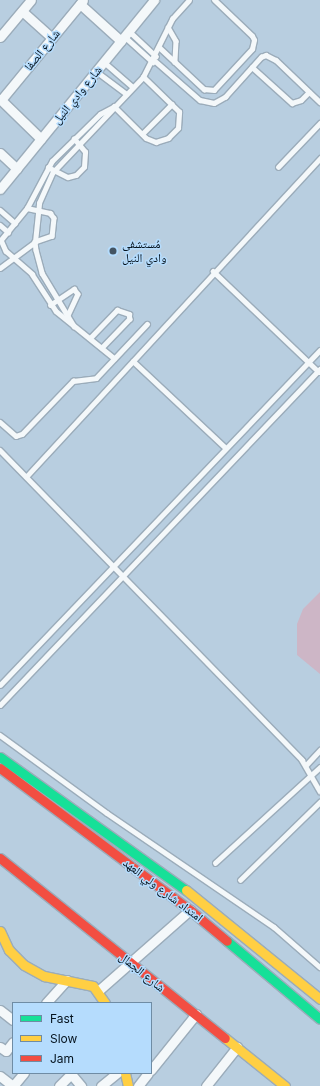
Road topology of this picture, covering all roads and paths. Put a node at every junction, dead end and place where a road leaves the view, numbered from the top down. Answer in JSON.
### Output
{"nodes":[{"id":1,"x":31,"y":0,"type":"edge"},
{"id":2,"x":154,"y":0,"type":"edge"},
{"id":3,"x":188,"y":0,"type":"edge"},
{"id":4,"x":214,"y":0,"type":"edge"},
{"id":5,"x":81,"y":2,"type":"edge"},
{"id":6,"x":22,"y":11,"type":"junction"},
{"id":7,"x":168,"y":27,"type":"junction"},
{"id":8,"x":125,"y":36,"type":"junction"},
{"id":9,"x":0,"y":37,"type":"edge"},
{"id":10,"x":52,"y":38,"type":"junction"},
{"id":11,"x":159,"y":46,"type":"junction"},
{"id":12,"x":154,"y":59,"type":"junction"},
{"id":13,"x":104,"y":62,"type":"junction"},
{"id":14,"x":176,"y":62,"type":"junction"},
{"id":15,"x":252,"y":67,"type":"junction"},
{"id":16,"x":96,"y":71,"type":"junction"},
{"id":17,"x":143,"y":77,"type":"junction"},
{"id":18,"x":133,"y":87,"type":"junction"},
{"id":19,"x":309,"y":92,"type":"junction"},
{"id":20,"x":126,"y":94,"type":"junction"},
{"id":21,"x":1,"y":100,"type":"edge"},
{"id":22,"x":320,"y":102,"type":"edge"},
{"id":23,"x":172,"y":104,"type":"junction"},
{"id":24,"x":114,"y":106,"type":"junction"},
{"id":25,"x":320,"y":123,"type":"edge"},
{"id":26,"x":142,"y":134,"type":"junction"},
{"id":27,"x":41,"y":139,"type":"junction"},
{"id":28,"x":74,"y":139,"type":"junction"},
{"id":29,"x":78,"y":144,"type":"junction"},
{"id":30,"x":0,"y":153,"type":"edge"},
{"id":31,"x":320,"y":158,"type":"edge"},
{"id":32,"x":48,"y":167,"type":"junction"},
{"id":33,"x":278,"y":167,"type":"dead end"},
{"id":34,"x":17,"y":169,"type":"junction"},
{"id":35,"x":53,"y":172,"type":"junction"},
{"id":36,"x":0,"y":189,"type":"edge"},
{"id":37,"x":27,"y":208,"type":"junction"},
{"id":38,"x":0,"y":210,"type":"edge"},
{"id":39,"x":38,"y":210,"type":"junction"},
{"id":40,"x":15,"y":223,"type":"junction"},
{"id":41,"x":0,"y":225,"type":"edge"},
{"id":42,"x":8,"y":232,"type":"junction"},
{"id":43,"x":0,"y":241,"type":"edge"},
{"id":44,"x":34,"y":242,"type":"junction"},
{"id":45,"x":16,"y":259,"type":"junction"},
{"id":46,"x":0,"y":268,"type":"edge"},
{"id":47,"x":213,"y":271,"type":"junction"},
{"id":48,"x":57,"y":300,"type":"junction"},
{"id":49,"x":50,"y":305,"type":"junction"},
{"id":50,"x":68,"y":315,"type":"junction"},
{"id":51,"x":147,"y":324,"type":"dead end"},
{"id":52,"x":75,"y":327,"type":"junction"},
{"id":53,"x":90,"y":338,"type":"junction"},
{"id":54,"x":102,"y":348,"type":"junction"},
{"id":55,"x":320,"y":350,"type":"edge"},
{"id":56,"x":114,"y":358,"type":"junction"},
{"id":57,"x":133,"y":361,"type":"junction"},
{"id":58,"x":308,"y":362,"type":"junction"},
{"id":59,"x":319,"y":371,"type":"edge"},
{"id":60,"x":0,"y":422,"type":"edge"},
{"id":61,"x":226,"y":448,"type":"junction"},
{"id":62,"x":0,"y":450,"type":"edge"},
{"id":63,"x":26,"y":477,"type":"junction"},
{"id":64,"x":115,"y":567,"type":"junction"},
{"id":65,"x":125,"y":577,"type":"junction"},
{"id":66,"x":0,"y":685,"type":"edge"},
{"id":67,"x":0,"y":705,"type":"edge"},
{"id":68,"x":0,"y":736,"type":"edge"},
{"id":69,"x":320,"y":750,"type":"edge"},
{"id":70,"x":0,"y":757,"type":"edge"},
{"id":71,"x":306,"y":764,"type":"junction"},
{"id":72,"x":320,"y":767,"type":"edge"},
{"id":73,"x":0,"y":768,"type":"edge"},
{"id":74,"x":311,"y":777,"type":"junction"},
{"id":75,"x":320,"y":791,"type":"edge"},
{"id":76,"x":320,"y":802,"type":"edge"},
{"id":77,"x":0,"y":858,"type":"edge"},
{"id":78,"x":215,"y":863,"type":"dead end"},
{"id":79,"x":240,"y":880,"type":"dead end"},
{"id":80,"x":190,"y":910,"type":"junction"},
{"id":81,"x":1,"y":936,"type":"edge"},
{"id":82,"x":131,"y":962,"type":"junction"},
{"id":83,"x":320,"y":967,"type":"edge"},
{"id":84,"x":67,"y":980,"type":"junction"},
{"id":85,"x":307,"y":988,"type":"junction"},
{"id":86,"x":98,"y":991,"type":"junction"},
{"id":87,"x":298,"y":999,"type":"junction"},
{"id":88,"x":320,"y":999,"type":"edge"},
{"id":89,"x":47,"y":1002,"type":"edge"},
{"id":90,"x":104,"y":1002,"type":"edge"},
{"id":91,"x":0,"y":1010,"type":"edge"},
{"id":92,"x":196,"y":1014,"type":"junction"},
{"id":93,"x":12,"y":1019,"type":"edge"},
{"id":94,"x":320,"y":1019,"type":"edge"},
{"id":95,"x":12,"y":1043,"type":"edge"},
{"id":96,"x":237,"y":1047,"type":"junction"},
{"id":97,"x":3,"y":1049,"type":"edge"},
{"id":98,"x":152,"y":1069,"type":"edge"},
{"id":99,"x":23,"y":1074,"type":"edge"},
{"id":100,"x":71,"y":1074,"type":"edge"},
{"id":101,"x":73,"y":1074,"type":"edge"},
{"id":102,"x":115,"y":1074,"type":"edge"},
{"id":103,"x":125,"y":1074,"type":"edge"},
{"id":104,"x":147,"y":1074,"type":"edge"},
{"id":105,"x":0,"y":1076,"type":"edge"},
{"id":106,"x":279,"y":1084,"type":"edge"},
{"id":107,"x":13,"y":1086,"type":"edge"},
{"id":108,"x":59,"y":1086,"type":"edge"},
{"id":109,"x":81,"y":1086,"type":"edge"},
{"id":110,"x":101,"y":1086,"type":"edge"},
{"id":111,"x":128,"y":1086,"type":"edge"},
{"id":112,"x":138,"y":1086,"type":"edge"},
{"id":113,"x":206,"y":1086,"type":"edge"}],
"edges":[{"from":1,"to":6,"type":"street"},
{"from":2,"to":8,"type":"street","name":"شارع وادي النيل"},
{"from":3,"to":7,"type":"lane"},
{"from":4,"to":14,"type":"lane"},
{"from":5,"to":8,"type":"street"},
{"from":5,"to":10,"type":"street","name":"شارع الصفا"},
{"from":6,"to":9,"type":"street"},
{"from":6,"to":10,"type":"street"},
{"from":7,"to":11,"type":"lane"},
{"from":7,"to":14,"type":"lane"},
{"from":8,"to":12,"type":"lane"},
{"from":8,"to":12,"type":"lane"},
{"from":8,"to":13,"type":"street","name":"شارع وادي النيل"},
{"from":10,"to":21,"type":"street","name":"شارع الصفا"},
{"from":11,"to":12,"type":"lane"},
{"from":11,"to":14,"type":"lane"},
{"from":12,"to":15,"type":"lane"},
{"from":12,"to":17,"type":"lane"},
{"from":13,"to":16,"type":"street","name":"شارع وادي النيل"},
{"from":13,"to":18,"type":"lane"},
{"from":15,"to":19,"type":"lane"},
{"from":15,"to":19,"type":"lane"},
{"from":16,"to":20,"type":"lane"},
{"from":16,"to":27,"type":"street","name":"شارع وادي النيل"},
{"from":17,"to":18,"type":"lane"},
{"from":17,"to":23,"type":"lane"},
{"from":18,"to":20,"type":"lane"},
{"from":19,"to":22,"type":"lane"},
{"from":20,"to":24,"type":"lane"},
{"from":21,"to":27,"type":"street"},
{"from":23,"to":26,"type":"lane"},
{"from":23,"to":26,"type":"lane"},
{"from":24,"to":26,"type":"lane"},
{"from":24,"to":28,"type":"lane"},
{"from":24,"to":29,"type":"lane"},
{"from":25,"to":33,"type":"lane"},
{"from":27,"to":34,"type":"street","name":"شارع وادي النيل"},
{"from":28,"to":29,"type":"lane"},
{"from":28,"to":32,"type":"lane"},
{"from":29,"to":35,"type":"lane"},
{"from":29,"to":35,"type":"lane"},
{"from":30,"to":34,"type":"street"},
{"from":31,"to":47,"type":"lane"},
{"from":32,"to":35,"type":"lane"},
{"from":32,"to":37,"type":"lane"},
{"from":34,"to":36,"type":"street","name":"شارع وادي النيل"},
{"from":35,"to":39,"type":"lane"},
{"from":37,"to":39,"type":"lane"},
{"from":37,"to":40,"type":"lane"},
{"from":38,"to":40,"type":"lane"},
{"from":39,"to":44,"type":"lane"},
{"from":39,"to":44,"type":"lane"},
{"from":40,"to":42,"type":"lane"},
{"from":41,"to":42,"type":"lane"},
{"from":42,"to":43,"type":"lane"},
{"from":43,"to":45,"type":"lane"},
{"from":44,"to":45,"type":"lane"},
{"from":44,"to":48,"type":"lane"},
{"from":45,"to":46,"type":"lane"},
{"from":45,"to":49,"type":"lane"},
{"from":47,"to":57,"type":"lane"},
{"from":47,"to":58,"type":"lane"},
{"from":48,"to":49,"type":"lane"},
{"from":48,"to":50,"type":"lane"},
{"from":48,"to":50,"type":"lane"},
{"from":49,"to":52,"type":"lane"},
{"from":50,"to":52,"type":"lane"},
{"from":51,"to":56,"type":"lane"},
{"from":52,"to":53,"type":"lane"},
{"from":53,"to":54,"type":"lane"},
{"from":53,"to":54,"type":"lane"},
{"from":54,"to":56,"type":"lane"},
{"from":55,"to":58,"type":"lane"},
{"from":56,"to":60,"type":"lane"},
{"from":57,"to":61,"type":"lane"},
{"from":57,"to":63,"type":"lane"},
{"from":58,"to":59,"type":"lane"},
{"from":58,"to":61,"type":"lane"},
{"from":59,"to":65,"type":"lane"},
{"from":61,"to":64,"type":"lane"},
{"from":62,"to":63,"type":"lane"},
{"from":63,"to":64,"type":"lane"},
{"from":64,"to":65,"type":"lane"},
{"from":64,"to":66,"type":"lane"},
{"from":65,"to":67,"type":"lane"},
{"from":65,"to":71,"type":"lane"},
{"from":68,"to":83,"type":"lane"},
{"from":69,"to":71,"type":"lane"},
{"from":70,"to":85,"type":"main road","name":"امتداد شارع ولي العهد"},
{"from":71,"to":74,"type":"lane"},
{"from":72,"to":74,"type":"lane"},
{"from":73,"to":80,"type":"main road","name":"امتداد شارع ولي العهد"},
{"from":74,"to":75,"type":"lane"},
{"from":74,"to":78,"type":"lane"},
{"from":76,"to":79,"type":"lane"},
{"from":77,"to":82,"type":"main road","name":"شارع الجمال"},
{"from":80,"to":82,"type":"street"},
{"from":80,"to":87,"type":"main road","name":"امتداد شارع ولي العهد"},
{"from":81,"to":84,"type":"main road"},
{"from":82,"to":86,"type":"street"},
{"from":82,"to":92,"type":"main road","name":"شارع الجمال"},
{"from":84,"to":86,"type":"main road"},
{"from":84,"to":89,"type":"street"},
{"from":85,"to":87,"type":"main road"},
{"from":85,"to":88,"type":"main road","name":"امتداد شارع ولي العهد"},
{"from":86,"to":90,"type":"main road"},
{"from":87,"to":94,"type":"main road","name":"امتداد شارع ولي العهد"},
{"from":91,"to":93,"type":"street"},
{"from":92,"to":96,"type":"main road","name":"شارع الجمال"},
{"from":92,"to":98,"type":"street"},
{"from":95,"to":97,"type":"street"},
{"from":96,"to":106,"type":"main road","name":"شارع الجمال"},
{"from":96,"to":113,"type":"street"},
{"from":99,"to":107,"type":"street"},
{"from":100,"to":108,"type":"street"},
{"from":101,"to":109,"type":"street"},
{"from":102,"to":110,"type":"street"},
{"from":103,"to":111,"type":"main road"},
{"from":104,"to":112,"type":"street"},
{"from":105,"to":107,"type":"street"}]}
